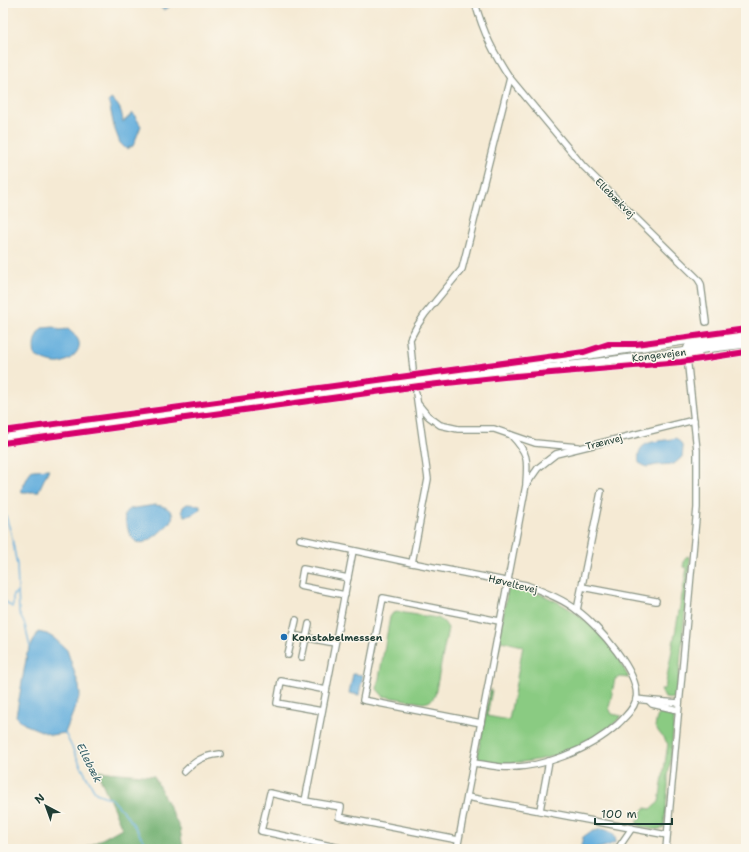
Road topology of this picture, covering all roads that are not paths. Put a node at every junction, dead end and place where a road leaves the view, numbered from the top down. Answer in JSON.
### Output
{"nodes":[{"id":1,"x":475,"y":3,"type":"edge"},
{"id":2,"x":510,"y":78,"type":"junction"},
{"id":3,"x":706,"y":322,"type":"dead end"},
{"id":4,"x":746,"y":332,"type":"edge"},
{"id":5,"x":746,"y":338,"type":"edge"},
{"id":6,"x":746,"y":344,"type":"edge"},
{"id":7,"x":662,"y":345,"type":"junction"},
{"id":8,"x":711,"y":348,"type":"junction"},
{"id":9,"x":686,"y":352,"type":"junction"},
{"id":10,"x":688,"y":361,"type":"junction"},
{"id":11,"x":590,"y":364,"type":"junction"},
{"id":12,"x":413,"y":369,"type":"tunnel mouth"},
{"id":13,"x":500,"y":370,"type":"junction"},
{"id":14,"x":416,"y":393,"type":"tunnel mouth"},
{"id":15,"x":418,"y":404,"type":"junction"},
{"id":16,"x":694,"y":420,"type":"junction"},
{"id":17,"x":509,"y":434,"type":"junction"},
{"id":18,"x":3,"y":438,"type":"edge"},
{"id":19,"x":581,"y":448,"type":"junction"},
{"id":20,"x":526,"y":485,"type":"junction"},
{"id":21,"x":601,"y":492,"type":"dead end"},
{"id":22,"x":300,"y":539,"type":"dead end"},
{"id":23,"x":353,"y":551,"type":"junction"},
{"id":24,"x":412,"y":563,"type":"junction"},
{"id":25,"x":348,"y":578,"type":"junction"},
{"id":26,"x":507,"y":581,"type":"junction"},
{"id":27,"x":582,"y":588,"type":"junction"},
{"id":28,"x":345,"y":595,"type":"junction"},
{"id":29,"x":656,"y":601,"type":"dead end"},
{"id":30,"x":577,"y":610,"type":"junction"},
{"id":31,"x":296,"y":620,"type":"dead end"},
{"id":32,"x":499,"y":621,"type":"junction"},
{"id":33,"x":309,"y":624,"type":"dead end"},
{"id":34,"x":292,"y":635,"type":"junction"},
{"id":35,"x":306,"y":638,"type":"junction"},
{"id":36,"x":335,"y":643,"type":"junction"},
{"id":37,"x":288,"y":655,"type":"dead end"},
{"id":38,"x":302,"y":657,"type":"dead end"},
{"id":39,"x":326,"y":690,"type":"junction"},
{"id":40,"x":636,"y":699,"type":"junction"},
{"id":41,"x":648,"y":701,"type":"junction"},
{"id":42,"x":679,"y":703,"type":"junction"},
{"id":43,"x":678,"y":710,"type":"junction"},
{"id":44,"x":322,"y":711,"type":"junction"},
{"id":45,"x":481,"y":723,"type":"junction"},
{"id":46,"x":220,"y":754,"type":"dead end"},
{"id":47,"x":549,"y":760,"type":"junction"},
{"id":48,"x":473,"y":763,"type":"junction"},
{"id":49,"x":184,"y":772,"type":"dead end"},
{"id":50,"x":467,"y":797,"type":"junction"},
{"id":51,"x":305,"y":801,"type":"junction"},
{"id":52,"x":540,"y":810,"type":"junction"},
{"id":53,"x":632,"y":828,"type":"junction"},
{"id":54,"x":667,"y":835,"type":"junction"},
{"id":55,"x":458,"y":840,"type":"junction"},
{"id":56,"x":345,"y":849,"type":"edge"},
{"id":57,"x":457,"y":849,"type":"edge"},
{"id":58,"x":615,"y":849,"type":"edge"},
{"id":59,"x":666,"y":849,"type":"edge"}],
"edges":[{"from":1,"to":2,"type":"street","name":"Ellebækvej"},
{"from":2,"to":3,"type":"street","name":"Ellebækvej"},
{"from":2,"to":12,"type":"street"},
{"from":4,"to":7,"type":"main road","name":"Kongevejen"},
{"from":5,"to":9,"type":"main road"},
{"from":6,"to":8,"type":"main road","name":"Kongevejen"},
{"from":7,"to":9,"type":"main road"},
{"from":7,"to":13,"type":"main road","name":"Kongevejen"},
{"from":8,"to":9,"type":"main road","name":"Kongevejen"},
{"from":8,"to":10,"type":"main road"},
{"from":9,"to":10,"type":"street"},
{"from":9,"to":11,"type":"main road","name":"Kongevejen"},
{"from":10,"to":11,"type":"main road"},
{"from":10,"to":16,"type":"street"},
{"from":11,"to":13,"type":"main road","name":"Kongevejen"},
{"from":13,"to":18,"type":"main road","name":"Kongevejen"},
{"from":14,"to":15,"type":"street"},
{"from":15,"to":17,"type":"street"},
{"from":15,"to":24,"type":"street"},
{"from":16,"to":19,"type":"street","name":"Trænvej"},
{"from":16,"to":42,"type":"street"},
{"from":17,"to":19,"type":"street"},
{"from":17,"to":20,"type":"street","name":"Trænvej"},
{"from":19,"to":20,"type":"street","name":"Trænvej"},
{"from":20,"to":26,"type":"street","name":"Trænvej"},
{"from":21,"to":27,"type":"street"},
{"from":22,"to":23,"type":"street","name":"Høveltevej"},
{"from":23,"to":24,"type":"street","name":"Høveltevej"},
{"from":23,"to":25,"type":"street"},
{"from":24,"to":26,"type":"street","name":"Høveltevej"},
{"from":25,"to":28,"type":"street"},
{"from":25,"to":28,"type":"street"},
{"from":26,"to":30,"type":"street","name":"Høveltevej"},
{"from":26,"to":32,"type":"street","name":"Trænvej"},
{"from":27,"to":29,"type":"street"},
{"from":27,"to":30,"type":"street"},
{"from":28,"to":36,"type":"street"},
{"from":30,"to":40,"type":"street","name":"Høveltevej"},
{"from":31,"to":34,"type":"street"},
{"from":32,"to":45,"type":"street","name":"Trænvej"},
{"from":32,"to":45,"type":"street"},
{"from":33,"to":35,"type":"street"},
{"from":34,"to":35,"type":"street"},
{"from":34,"to":37,"type":"street"},
{"from":35,"to":36,"type":"street"},
{"from":35,"to":38,"type":"street"},
{"from":36,"to":39,"type":"street"},
{"from":39,"to":44,"type":"street"},
{"from":39,"to":44,"type":"street"},
{"from":40,"to":41,"type":"street"},
{"from":40,"to":47,"type":"street"},
{"from":41,"to":42,"type":"street"},
{"from":41,"to":43,"type":"street"},
{"from":42,"to":43,"type":"street"},
{"from":43,"to":54,"type":"street"},
{"from":44,"to":51,"type":"street"},
{"from":45,"to":48,"type":"street","name":"Trænvej"},
{"from":46,"to":49,"type":"street"},
{"from":47,"to":48,"type":"street"},
{"from":47,"to":52,"type":"street"},
{"from":48,"to":50,"type":"street","name":"Trænvej"},
{"from":50,"to":52,"type":"street"},
{"from":50,"to":55,"type":"street","name":"Trænvej"},
{"from":51,"to":55,"type":"street"},
{"from":51,"to":56,"type":"street"},
{"from":52,"to":53,"type":"street"},
{"from":53,"to":54,"type":"street"},
{"from":53,"to":58,"type":"street"},
{"from":54,"to":59,"type":"street"},
{"from":55,"to":57,"type":"street","name":"Trænvej"}]}
